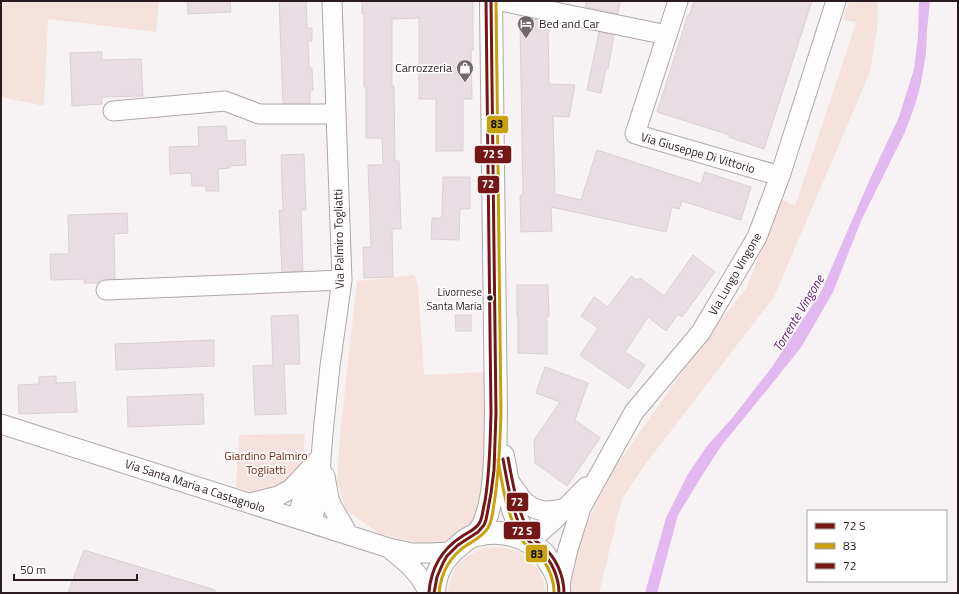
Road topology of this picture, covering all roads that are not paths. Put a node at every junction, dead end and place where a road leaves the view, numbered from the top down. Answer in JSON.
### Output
{"nodes":[{"id":1,"x":332,"y":1,"type":"edge"},
{"id":2,"x":491,"y":1,"type":"edge"},
{"id":3,"x":501,"y":1,"type":"edge"},
{"id":4,"x":678,"y":1,"type":"edge"},
{"id":5,"x":836,"y":1,"type":"edge"},
{"id":6,"x":667,"y":35,"type":"junction"},
{"id":7,"x":113,"y":111,"type":"dead end"},
{"id":8,"x":336,"y":114,"type":"junction"},
{"id":9,"x":780,"y":176,"type":"junction"},
{"id":10,"x":342,"y":280,"type":"junction"},
{"id":11,"x":106,"y":290,"type":"dead end"},
{"id":12,"x":496,"y":413,"type":"junction"},
{"id":13,"x":1,"y":424,"type":"edge"},
{"id":14,"x":320,"y":457,"type":"junction"},
{"id":15,"x":599,"y":475,"type":"junction"},
{"id":16,"x":506,"y":476,"type":"junction"},
{"id":17,"x":250,"y":503,"type":"junction"},
{"id":18,"x":564,"y":508,"type":"junction"},
{"id":19,"x":304,"y":520,"type":"junction"},
{"id":20,"x":348,"y":534,"type":"junction"},
{"id":21,"x":476,"y":535,"type":"junction"},
{"id":22,"x":526,"y":540,"type":"junction"},
{"id":23,"x":389,"y":548,"type":"junction"},
{"id":24,"x":451,"y":552,"type":"junction"},
{"id":25,"x":559,"y":590,"type":"edge"},
{"id":26,"x":429,"y":593,"type":"edge"},
{"id":27,"x":434,"y":593,"type":"edge"}],
"edges":[{"from":1,"to":8,"type":"street","name":"Via Palmiro Togliatti"},
{"from":2,"to":12,"type":"main road"},
{"from":3,"to":6,"type":"street"},
{"from":4,"to":6,"type":"street","name":"Via Giuseppe Di Vittorio"},
{"from":5,"to":9,"type":"street","name":"Via Lungo Vingone"},
{"from":6,"to":9,"type":"street","name":"Via Giuseppe Di Vittorio"},
{"from":7,"to":8,"type":"street"},
{"from":8,"to":10,"type":"street","name":"Via Palmiro Togliatti"},
{"from":9,"to":15,"type":"street","name":"Via Lungo Vingone"},
{"from":10,"to":11,"type":"street"},
{"from":10,"to":14,"type":"street","name":"Via Palmiro Togliatti"},
{"from":12,"to":16,"type":"main road"},
{"from":12,"to":21,"type":"main road"},
{"from":13,"to":17,"type":"street","name":"Via Santa Maria a Castagnolo"},
{"from":14,"to":17,"type":"street"},
{"from":14,"to":19,"type":"street","name":"Via Palmiro Togliatti"},
{"from":14,"to":20,"type":"street"},
{"from":15,"to":18,"type":"street","name":"Via Lungo Vingone"},
{"from":15,"to":25,"type":"street","name":"Via Lungo Vingone"},
{"from":16,"to":18,"type":"street"},
{"from":16,"to":22,"type":"main road"},
{"from":17,"to":19,"type":"street","name":"Via Santa Maria a Castagnolo"},
{"from":18,"to":22,"type":"street","name":"Via Lungo Vingone"},
{"from":19,"to":20,"type":"street","name":"Via Santa Maria a Castagnolo"},
{"from":20,"to":23,"type":"street","name":"Via Santa Maria a Castagnolo"},
{"from":21,"to":22,"type":"main road"},
{"from":21,"to":24,"type":"main road"},
{"from":22,"to":25,"type":"main road"},
{"from":23,"to":24,"type":"street","name":"Via Santa Maria a Castagnolo"},
{"from":23,"to":26,"type":"street","name":"Via Santa Maria a Castagnolo"},
{"from":24,"to":27,"type":"main road"}]}
